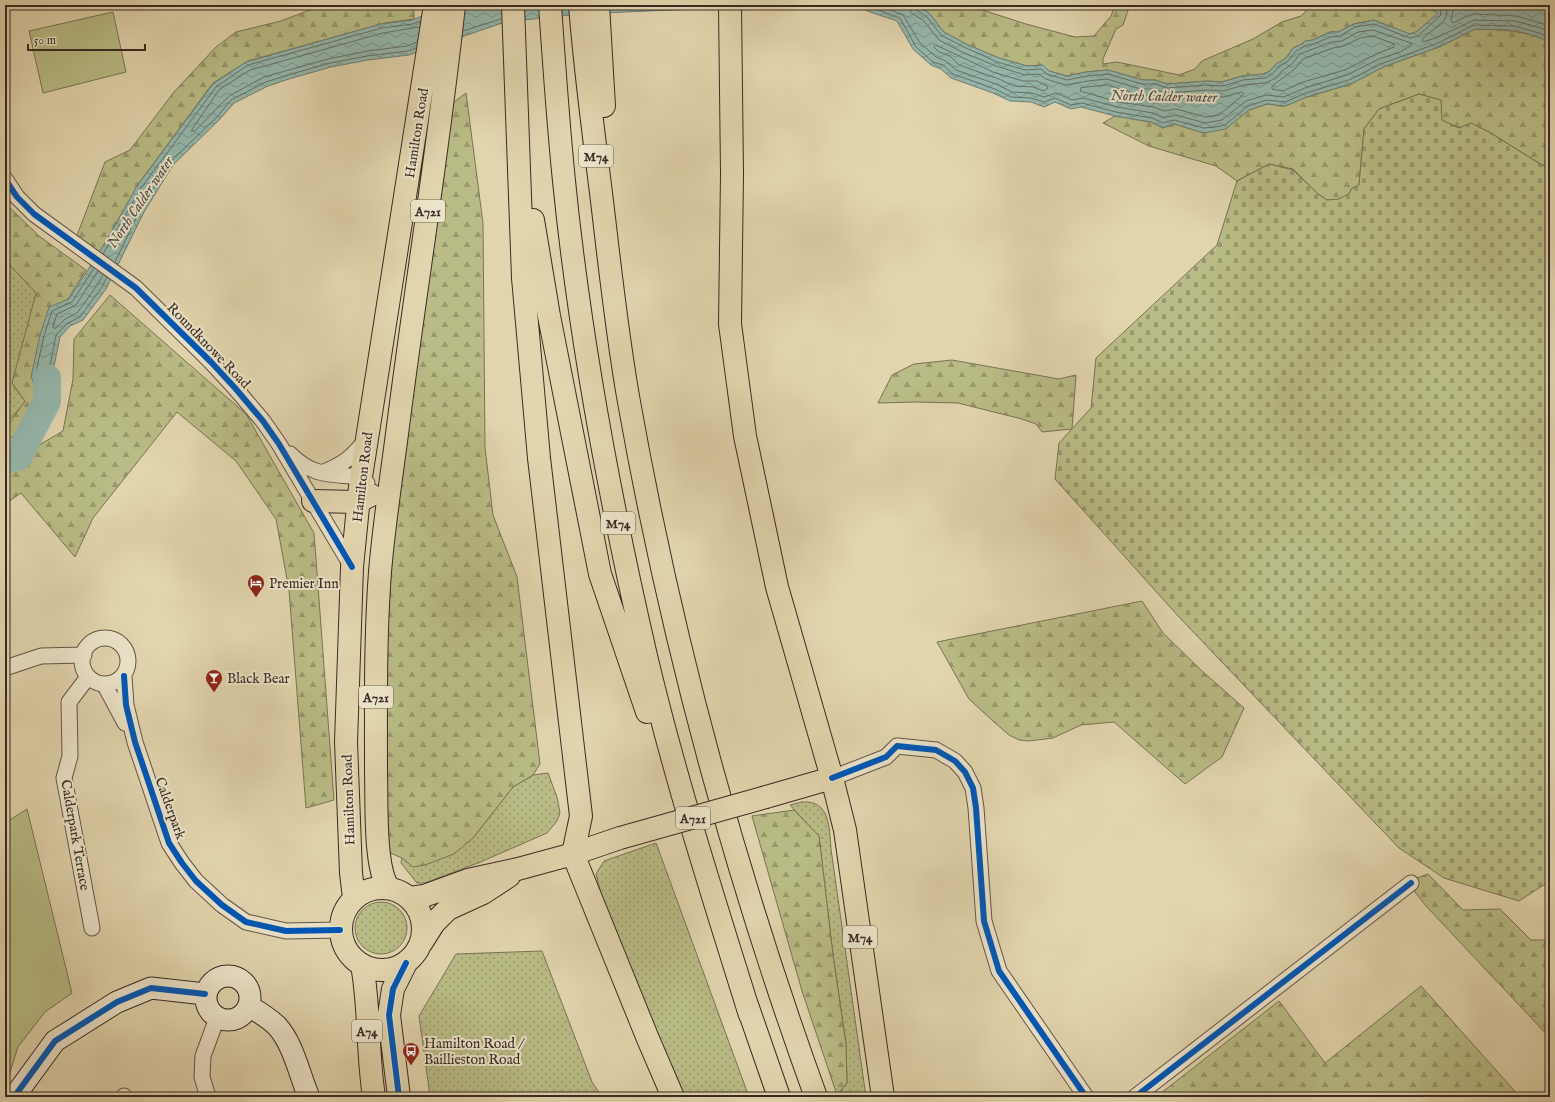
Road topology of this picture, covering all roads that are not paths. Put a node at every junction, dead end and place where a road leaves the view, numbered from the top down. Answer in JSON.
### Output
{"nodes":[{"id":1,"x":435,"y":5,"type":"edge"},
{"id":2,"x":454,"y":5,"type":"edge"},
{"id":3,"x":513,"y":5,"type":"edge"},
{"id":4,"x":730,"y":5,"type":"edge"},
{"id":5,"x":590,"y":10,"type":"edge"},
{"id":6,"x":550,"y":12,"type":"edge"},
{"id":7,"x":518,"y":132,"type":"junction"},
{"id":8,"x":5,"y":179,"type":"edge"},
{"id":9,"x":367,"y":440,"type":"junction"},
{"id":10,"x":279,"y":444,"type":"junction"},
{"id":11,"x":321,"y":473,"type":"junction"},
{"id":12,"x":361,"y":477,"type":"junction"},
{"id":13,"x":313,"y":501,"type":"junction"},
{"id":14,"x":374,"y":501,"type":"junction"},
{"id":15,"x":352,"y":567,"type":"junction"},
{"id":16,"x":84,"y":655,"type":"junction"},
{"id":17,"x":5,"y":668,"type":"edge"},
{"id":18,"x":124,"y":676,"type":"junction"},
{"id":19,"x":88,"y":677,"type":"junction"},
{"id":20,"x":104,"y":684,"type":"junction"},
{"id":21,"x":135,"y":742,"type":"junction"},
{"id":22,"x":832,"y":778,"type":"junction"},
{"id":23,"x":573,"y":854,"type":"junction"},
{"id":24,"x":518,"y":869,"type":"junction"},
{"id":25,"x":1411,"y":883,"type":"dead end"},
{"id":26,"x":388,"y":887,"type":"junction"},
{"id":27,"x":354,"y":898,"type":"junction"},
{"id":28,"x":410,"y":898,"type":"junction"},
{"id":29,"x":92,"y":928,"type":"dead end"},
{"id":30,"x":340,"y":930,"type":"junction"},
{"id":31,"x":422,"y":942,"type":"junction"},
{"id":32,"x":406,"y":963,"type":"junction"},
{"id":33,"x":362,"y":965,"type":"junction"},
{"id":34,"x":205,"y":994,"type":"junction"},
{"id":35,"x":249,"y":1006,"type":"junction"},
{"id":36,"x":750,"y":1015,"type":"junction"},
{"id":37,"x":217,"y":1018,"type":"junction"},
{"id":38,"x":14,"y":1097,"type":"edge"},
{"id":39,"x":208,"y":1097,"type":"edge"},
{"id":40,"x":308,"y":1097,"type":"edge"},
{"id":41,"x":374,"y":1097,"type":"edge"},
{"id":42,"x":398,"y":1097,"type":"edge"},
{"id":43,"x":673,"y":1097,"type":"edge"},
{"id":44,"x":778,"y":1097,"type":"edge"},
{"id":45,"x":816,"y":1097,"type":"edge"},
{"id":46,"x":883,"y":1097,"type":"edge"},
{"id":47,"x":1086,"y":1097,"type":"edge"},
{"id":48,"x":1135,"y":1097,"type":"edge"}],
"edges":[{"from":1,"to":9,"type":"main road","name":"Hamilton Road","number":"A721"},
{"from":2,"to":14,"type":"main road","name":"Hamilton Road","number":"A721"},
{"from":3,"to":7,"type":"main road"},
{"from":4,"to":22,"type":"main road","number":"M74"},
{"from":5,"to":45,"type":"main road","number":"M74"},
{"from":6,"to":36,"type":"main road","number":"M74"},
{"from":7,"to":23,"type":"main road"},
{"from":7,"to":36,"type":"main road"},
{"from":8,"to":10,"type":"street","name":"Roundknowe Road"},
{"from":9,"to":11,"type":"street"},
{"from":9,"to":12,"type":"main road","name":"Hamilton Road","number":"A721"},
{"from":10,"to":11,"type":"street"},
{"from":10,"to":13,"type":"street","name":"Roundknowe Road"},
{"from":11,"to":12,"type":"street"},
{"from":12,"to":14,"type":"main road","name":"Hamilton Road","number":"A721"},
{"from":13,"to":14,"type":"main road"},
{"from":13,"to":15,"type":"street","name":"Roundknowe Road"},
{"from":14,"to":15,"type":"main road","name":"Hamilton Road","number":"A721"},
{"from":14,"to":26,"type":"main road","name":"Hamilton Road","number":"A721"},
{"from":15,"to":27,"type":"main road","name":"Hamilton Road","number":"A721"},
{"from":16,"to":17,"type":"street"},
{"from":16,"to":18,"type":"street"},
{"from":16,"to":19,"type":"street"},
{"from":18,"to":20,"type":"street"},
{"from":18,"to":21,"type":"street","name":"Calderpark"},
{"from":19,"to":20,"type":"street"},
{"from":19,"to":29,"type":"street","name":"Calderpark Terrace"},
{"from":20,"to":21,"type":"street","name":"Calderpark"},
{"from":21,"to":30,"type":"street","name":"Calderpark"},
{"from":22,"to":23,"type":"main road","number":"A721","bridge":true},
{"from":22,"to":46,"type":"main road","number":"M74"},
{"from":22,"to":47,"type":"street"},
{"from":23,"to":24,"type":"main road","number":"A721"},
{"from":23,"to":43,"type":"main road"},
{"from":24,"to":28,"type":"main road","number":"A721"},
{"from":24,"to":31,"type":"main road","number":"A721"},
{"from":25,"to":48,"type":"street"},
{"from":26,"to":27,"type":"main road"},
{"from":26,"to":28,"type":"main road","number":"A721"},
{"from":27,"to":30,"type":"main road"},
{"from":28,"to":31,"type":"main road","number":"A721"},
{"from":30,"to":33,"type":"main road"},
{"from":31,"to":32,"type":"main road","number":"A721"},
{"from":32,"to":33,"type":"main road"},
{"from":32,"to":42,"type":"main road","number":"A74"},
{"from":33,"to":41,"type":"main road","number":"A74"},
{"from":34,"to":35,"type":"street"},
{"from":34,"to":37,"type":"street"},
{"from":34,"to":38,"type":"street"},
{"from":35,"to":37,"type":"street"},
{"from":35,"to":40,"type":"street"},
{"from":36,"to":44,"type":"main road","number":"M74"},
{"from":37,"to":39,"type":"street"}]}
